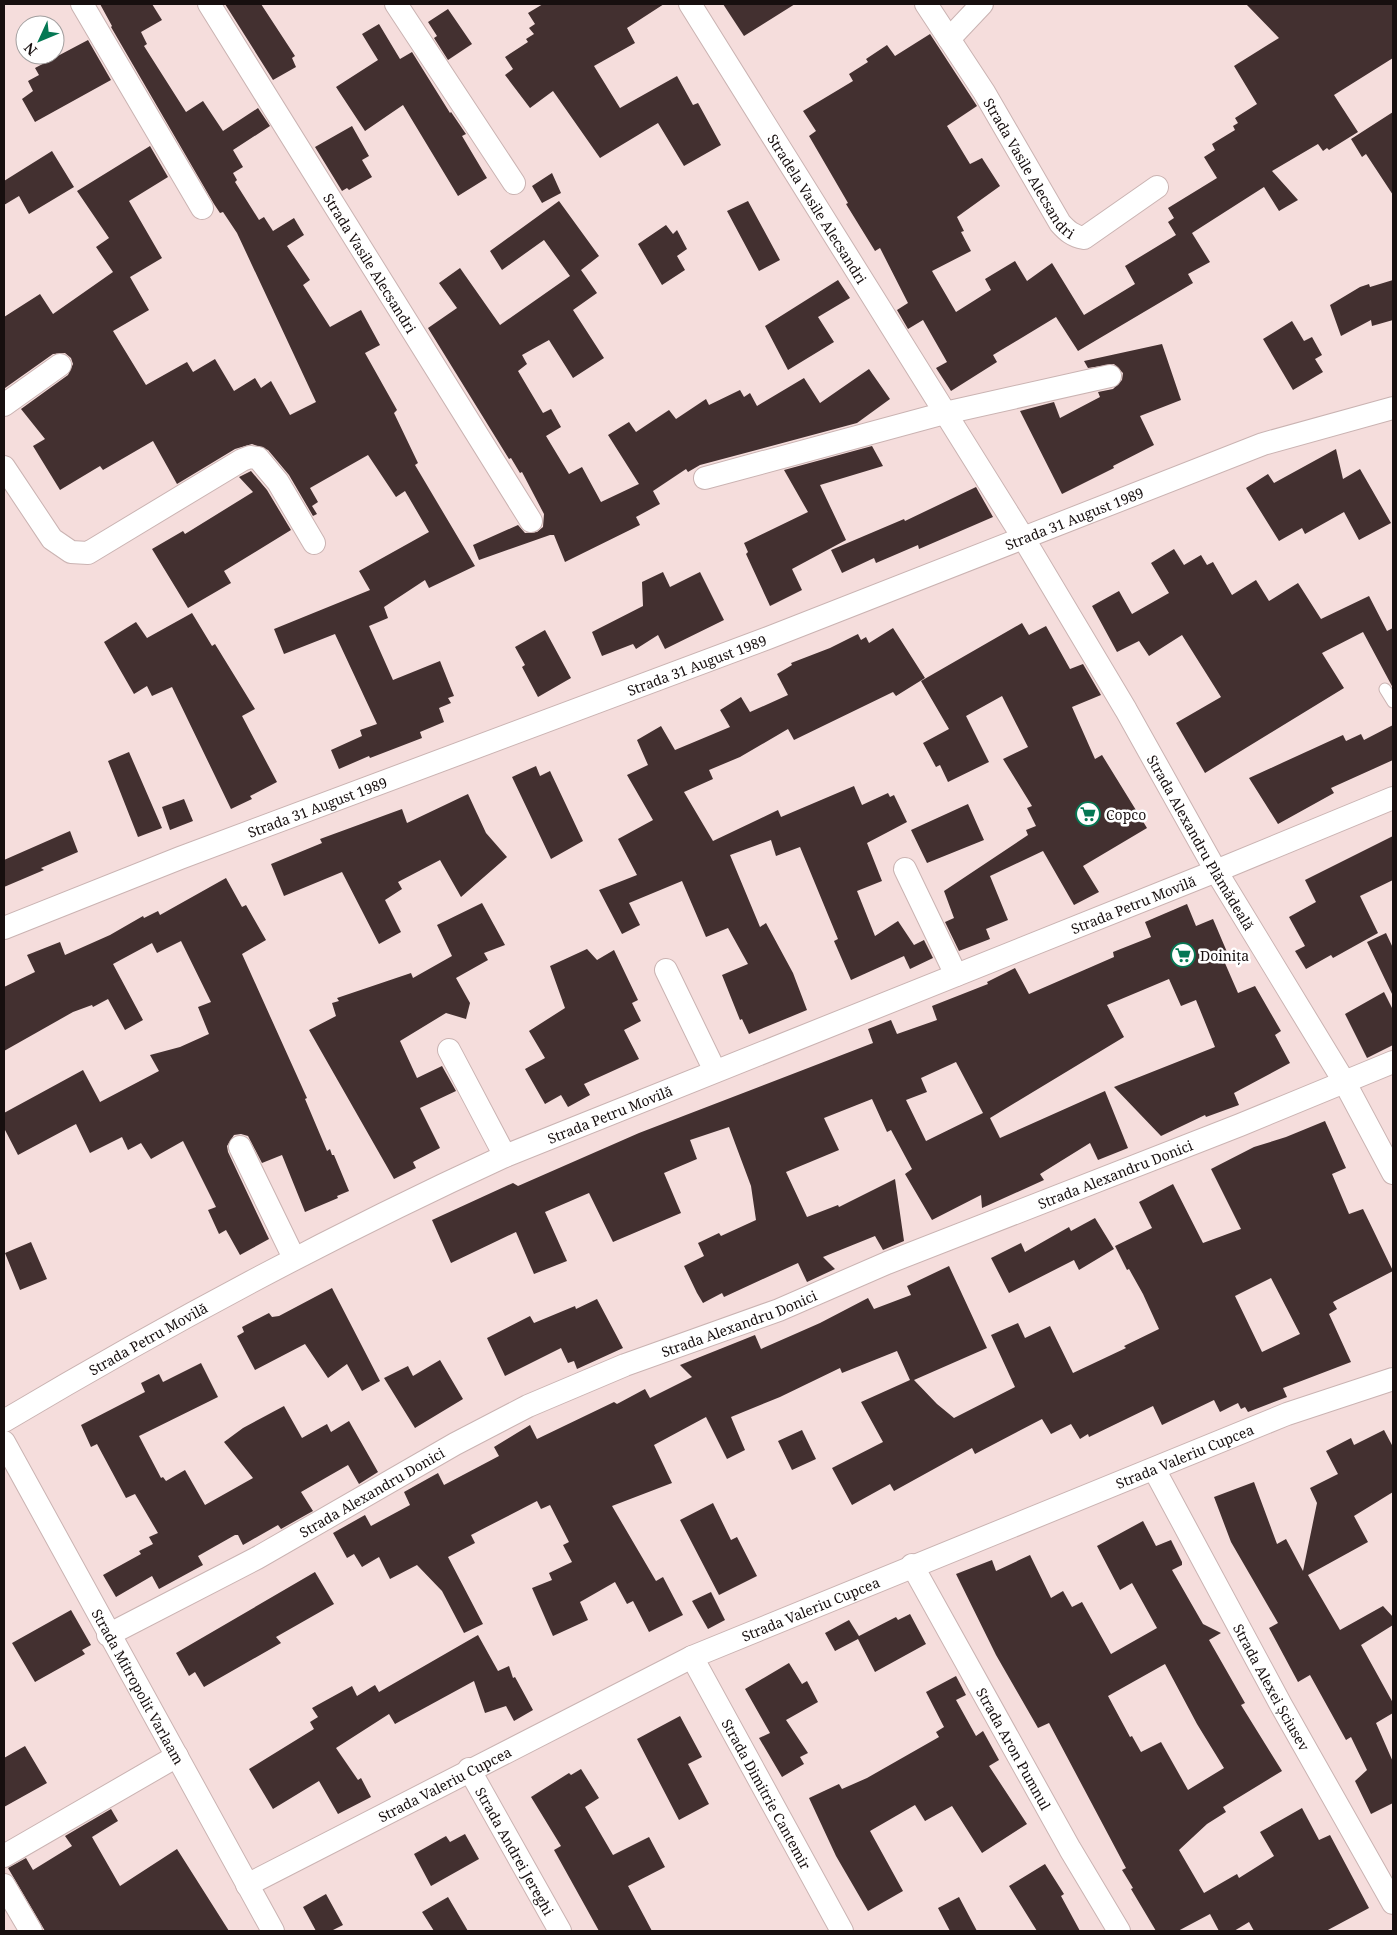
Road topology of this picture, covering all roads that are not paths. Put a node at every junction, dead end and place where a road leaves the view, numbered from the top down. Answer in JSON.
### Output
{"nodes":[{"id":1,"x":82,"y":4,"type":"edge"},
{"id":2,"x":210,"y":4,"type":"edge"},
{"id":3,"x":396,"y":4,"type":"edge"},
{"id":4,"x":690,"y":4,"type":"edge"},
{"id":5,"x":926,"y":4,"type":"edge"},
{"id":6,"x":982,"y":4,"type":"edge"},
{"id":7,"x":949,"y":39,"type":"junction"},
{"id":8,"x":514,"y":182,"type":"dead end"},
{"id":9,"x":1157,"y":186,"type":"dead end"},
{"id":10,"x":202,"y":208,"type":"dead end"},
{"id":11,"x":60,"y":365,"type":"dead end"},
{"id":12,"x":1110,"y":376,"type":"dead end"},
{"id":13,"x":4,"y":405,"type":"edge"},
{"id":14,"x":1393,"y":408,"type":"edge"},
{"id":15,"x":945,"y":413,"type":"junction"},
{"id":16,"x":4,"y":467,"type":"edge"},
{"id":17,"x":705,"y":478,"type":"dead end"},
{"id":18,"x":531,"y":521,"type":"dead end"},
{"id":19,"x":1024,"y":539,"type":"junction"},
{"id":20,"x":314,"y":543,"type":"dead end"},
{"id":21,"x":1385,"y":689,"type":"dead end"},
{"id":22,"x":1393,"y":702,"type":"edge"},
{"id":23,"x":1393,"y":798,"type":"edge"},
{"id":24,"x":905,"y":868,"type":"dead end"},
{"id":25,"x":1216,"y":871,"type":"junction"},
{"id":26,"x":4,"y":928,"type":"edge"},
{"id":27,"x":666,"y":970,"type":"dead end"},
{"id":28,"x":956,"y":975,"type":"junction"},
{"id":29,"x":449,"y":1050,"type":"dead end"},
{"id":30,"x":1393,"y":1062,"type":"edge"},
{"id":31,"x":715,"y":1071,"type":"junction"},
{"id":32,"x":1345,"y":1082,"type":"junction"},
{"id":33,"x":240,"y":1146,"type":"dead end"},
{"id":34,"x":505,"y":1156,"type":"junction"},
{"id":35,"x":1393,"y":1173,"type":"edge"},
{"id":36,"x":294,"y":1258,"type":"junction"},
{"id":37,"x":1393,"y":1378,"type":"edge"},
{"id":38,"x":4,"y":1421,"type":"edge"},
{"id":39,"x":4,"y":1442,"type":"edge"},
{"id":40,"x":1154,"y":1469,"type":"junction"},
{"id":41,"x":912,"y":1565,"type":"junction"},
{"id":42,"x":108,"y":1635,"type":"junction"},
{"id":43,"x":692,"y":1657,"type":"junction"},
{"id":44,"x":178,"y":1756,"type":"junction"},
{"id":45,"x":469,"y":1770,"type":"junction"},
{"id":46,"x":4,"y":1856,"type":"edge"},
{"id":47,"x":4,"y":1885,"type":"edge"},
{"id":48,"x":247,"y":1885,"type":"junction"},
{"id":49,"x":1393,"y":1903,"type":"edge"},
{"id":50,"x":31,"y":1931,"type":"edge"},
{"id":51,"x":273,"y":1931,"type":"edge"},
{"id":52,"x":560,"y":1931,"type":"edge"},
{"id":53,"x":842,"y":1931,"type":"edge"},
{"id":54,"x":1119,"y":1931,"type":"edge"}],
"edges":[{"from":1,"to":10,"type":"street"},
{"from":2,"to":18,"type":"street","name":"Strada Vasile Alecsandri"},
{"from":3,"to":8,"type":"street"},
{"from":4,"to":15,"type":"street","name":"Stradela Vasile Alecsandri"},
{"from":5,"to":7,"type":"street","name":"Strada Vasile Alecsandri"},
{"from":6,"to":7,"type":"street"},
{"from":7,"to":9,"type":"street","name":"Strada Vasile Alecsandri"},
{"from":11,"to":13,"type":"street"},
{"from":12,"to":15,"type":"street"},
{"from":14,"to":19,"type":"street","name":"Strada 31 August 1989"},
{"from":15,"to":17,"type":"street"},
{"from":15,"to":19,"type":"street","name":"Stradela Vasile Alecsandri"},
{"from":16,"to":20,"type":"street"},
{"from":19,"to":25,"type":"street","name":"Strada Alexandru Plămădeală"},
{"from":19,"to":26,"type":"street","name":"Strada 31 August 1989"},
{"from":21,"to":22,"type":"lane"},
{"from":23,"to":25,"type":"street","name":"Strada Petru Movilă"},
{"from":24,"to":28,"type":"street"},
{"from":25,"to":28,"type":"street","name":"Strada Petru Movilă"},
{"from":25,"to":32,"type":"street","name":"Strada Alexandru Plămădeală"},
{"from":27,"to":31,"type":"street"},
{"from":28,"to":31,"type":"street","name":"Strada Petru Movilă"},
{"from":29,"to":34,"type":"street"},
{"from":30,"to":32,"type":"street","name":"Strada Alexandru Donici"},
{"from":31,"to":34,"type":"street","name":"Strada Petru Movilă"},
{"from":32,"to":35,"type":"street","name":"Strada Alexandru Plămădeală"},
{"from":32,"to":42,"type":"street","name":"Strada Alexandru Donici"},
{"from":33,"to":36,"type":"street"},
{"from":34,"to":36,"type":"street","name":"Strada Petru Movilă"},
{"from":36,"to":38,"type":"street","name":"Strada Petru Movilă"},
{"from":37,"to":40,"type":"street","name":"Strada Valeriu Cupcea"},
{"from":39,"to":42,"type":"street","name":"Strada Mitropolit Varlaam"},
{"from":40,"to":41,"type":"street","name":"Strada Valeriu Cupcea"},
{"from":40,"to":49,"type":"street","name":"Strada Alexei Șciusev"},
{"from":41,"to":43,"type":"street","name":"Strada Valeriu Cupcea"},
{"from":41,"to":54,"type":"street","name":"Strada Aron Pumnul"},
{"from":42,"to":44,"type":"street","name":"Strada Mitropolit Varlaam"},
{"from":43,"to":45,"type":"street","name":"Strada Valeriu Cupcea"},
{"from":43,"to":53,"type":"street","name":"Strada Dimitrie Cantemir"},
{"from":44,"to":46,"type":"street"},
{"from":44,"to":48,"type":"street","name":"Strada Mitropolit Varlaam"},
{"from":45,"to":48,"type":"street","name":"Strada Valeriu Cupcea"},
{"from":45,"to":52,"type":"street","name":"Strada Andrei Jereghi"},
{"from":47,"to":50,"type":"street"},
{"from":48,"to":51,"type":"street","name":"Strada Mitropolit Varlaam"}]}
